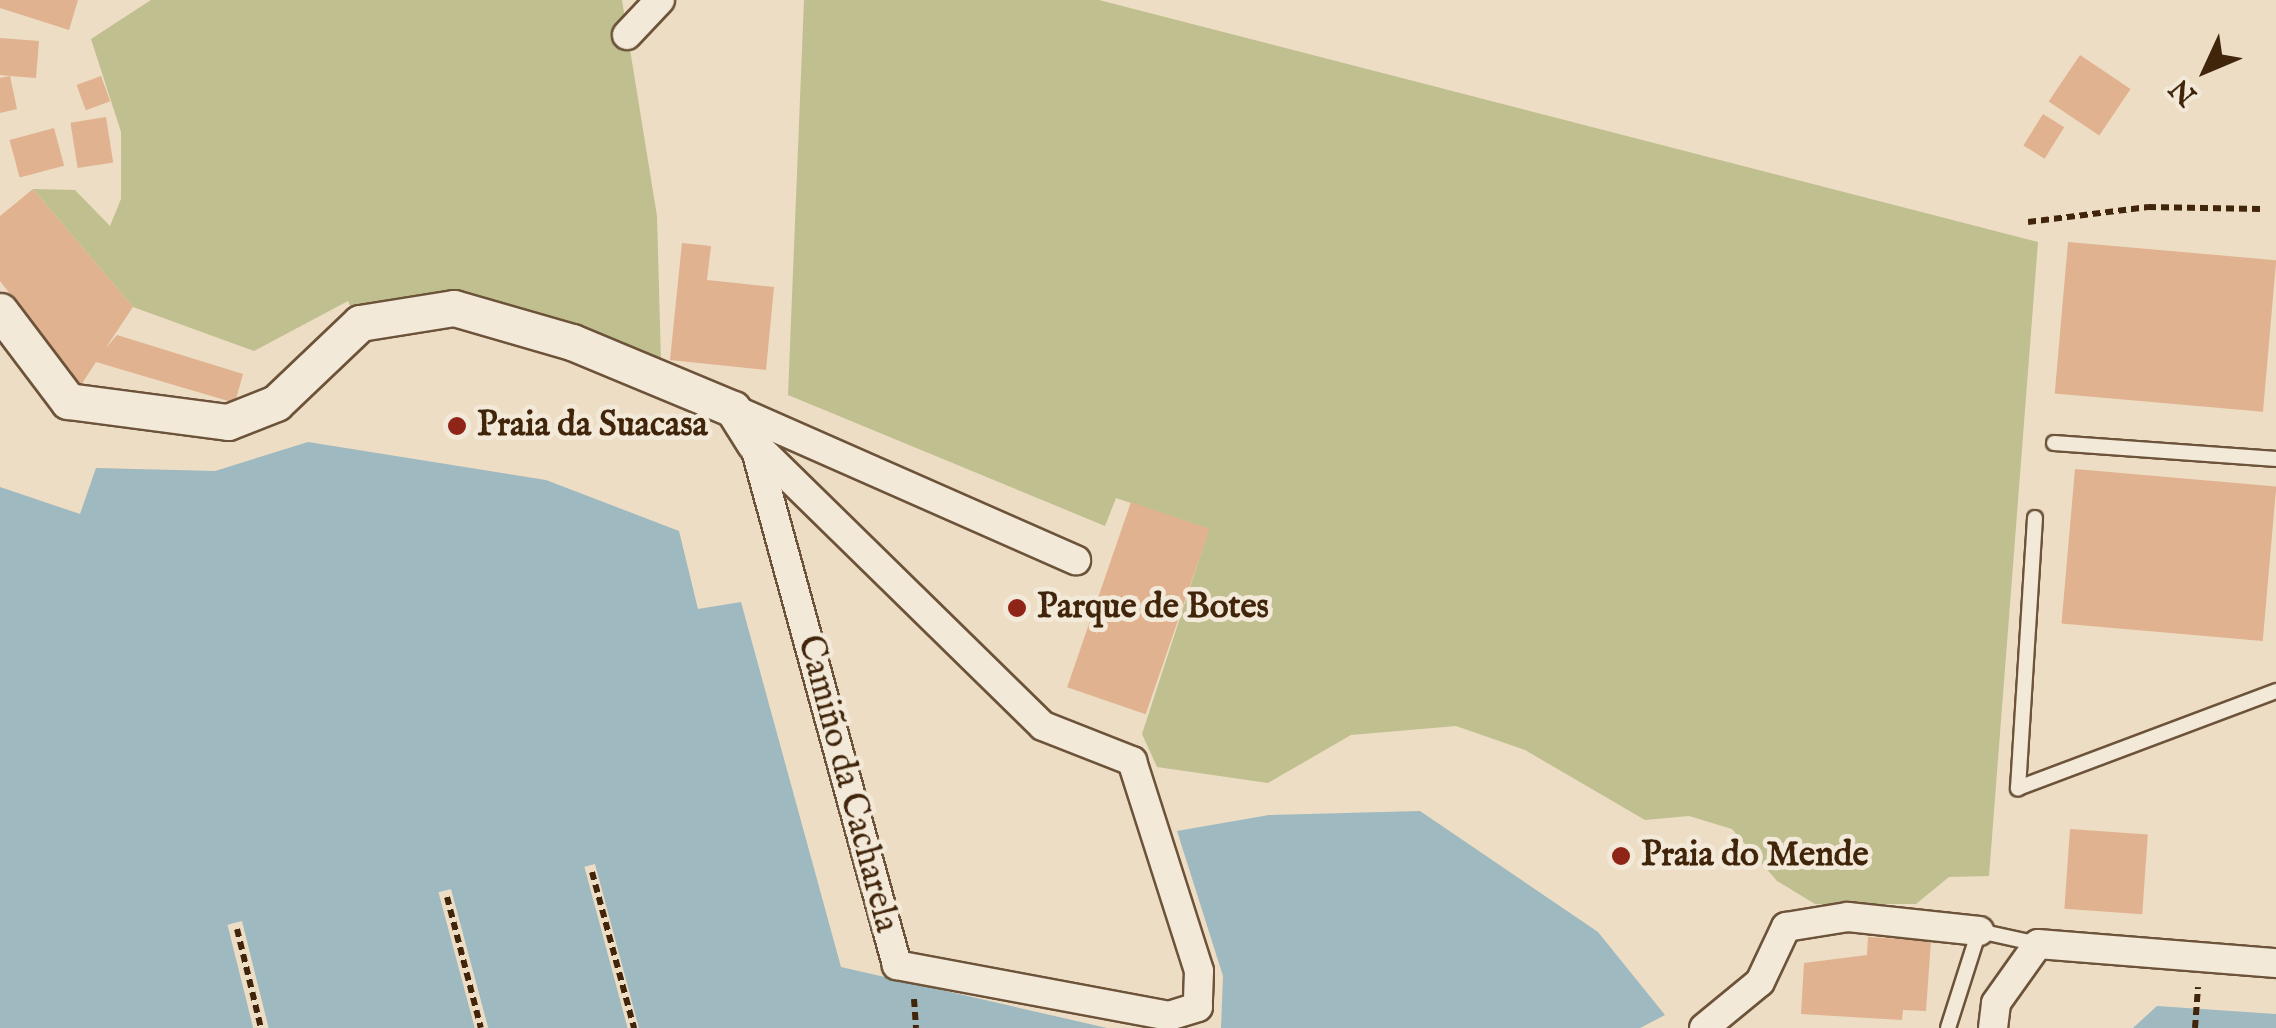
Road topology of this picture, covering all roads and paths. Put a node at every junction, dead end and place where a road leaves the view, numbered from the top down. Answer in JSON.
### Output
{"nodes":[{"id":1,"x":660,"y":0,"type":"edge"},
{"id":2,"x":627,"y":35,"type":"dead end"},
{"id":3,"x":2260,"y":209,"type":"dead end"},
{"id":4,"x":2028,"y":222,"type":"dead end"},
{"id":5,"x":0,"y":311,"type":"edge"},
{"id":6,"x":733,"y":409,"type":"junction"},
{"id":7,"x":2054,"y":442,"type":"dead end"},
{"id":8,"x":754,"y":443,"type":"junction"},
{"id":9,"x":2276,"y":459,"type":"edge"},
{"id":10,"x":2035,"y":518,"type":"dead end"},
{"id":11,"x":1076,"y":560,"type":"dead end"},
{"id":12,"x":2276,"y":691,"type":"edge"},
{"id":13,"x":592,"y":872,"type":"dead end"},
{"id":14,"x":447,"y":898,"type":"dead end"},
{"id":15,"x":237,"y":929,"type":"dead end"},
{"id":16,"x":1979,"y":932,"type":"junction"},
{"id":17,"x":2038,"y":944,"type":"junction"},
{"id":18,"x":2200,"y":956,"type":"junction"},
{"id":19,"x":2276,"y":963,"type":"edge"},
{"id":20,"x":261,"y":1028,"type":"edge"},
{"id":21,"x":481,"y":1028,"type":"edge"},
{"id":22,"x":634,"y":1028,"type":"edge"},
{"id":23,"x":1704,"y":1028,"type":"edge"},
{"id":24,"x":1948,"y":1028,"type":"edge"},
{"id":25,"x":1993,"y":1028,"type":"edge"},
{"id":26,"x":2196,"y":1028,"type":"edge"}],
"edges":[{"from":1,"to":2,"type":"street"},
{"from":3,"to":4,"type":"path"},
{"from":5,"to":6,"type":"street"},
{"from":6,"to":8,"type":"street","name":"Camiño da Cacharela"},
{"from":6,"to":11,"type":"street"},
{"from":7,"to":9,"type":"lane"},
{"from":8,"to":8,"type":"street","name":"Camiño da Cacharela"},
{"from":10,"to":12,"type":"lane"},
{"from":13,"to":22,"type":"path"},
{"from":14,"to":21,"type":"path"},
{"from":15,"to":20,"type":"path"},
{"from":16,"to":17,"type":"lane"},
{"from":16,"to":23,"type":"street"},
{"from":16,"to":24,"type":"lane"},
{"from":17,"to":18,"type":"street"},
{"from":17,"to":25,"type":"street"},
{"from":18,"to":19,"type":"street"},
{"from":18,"to":26,"type":"path"}]}
